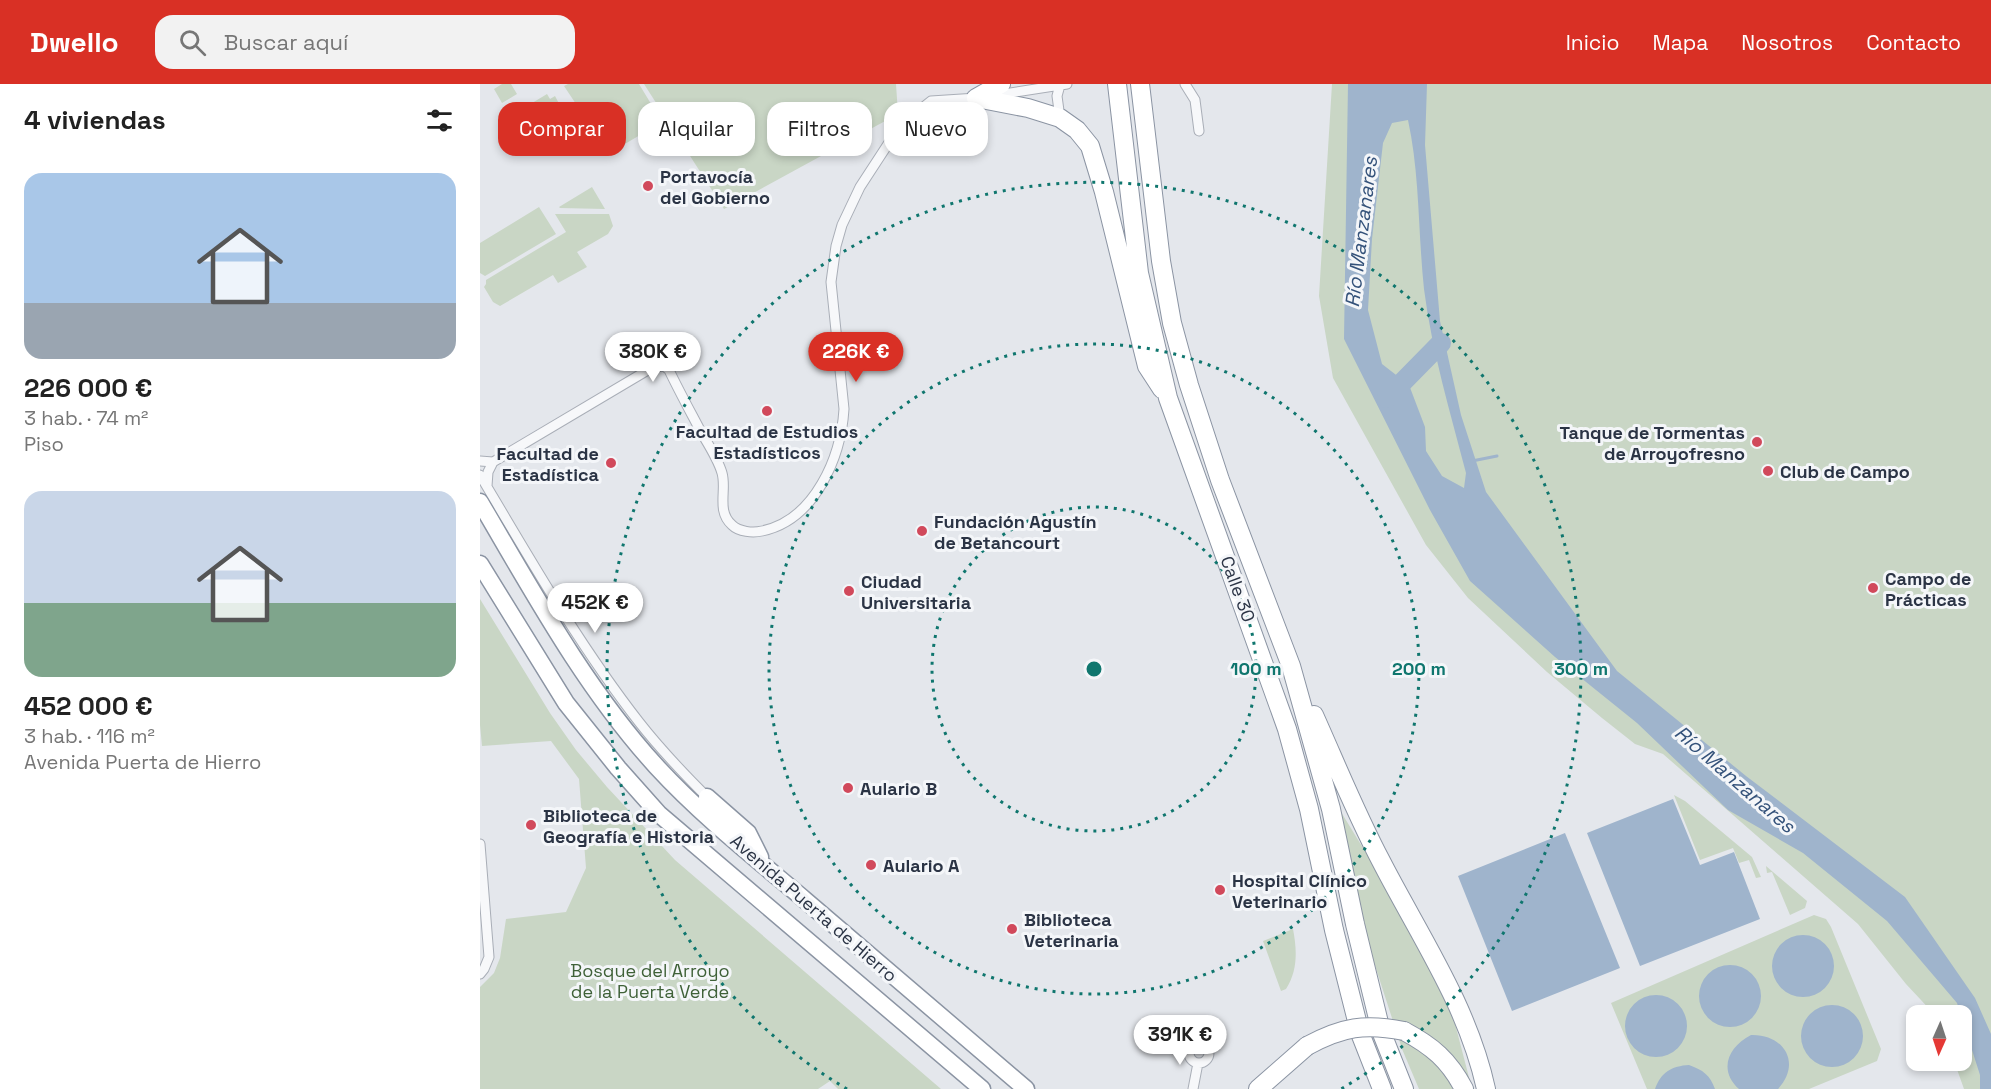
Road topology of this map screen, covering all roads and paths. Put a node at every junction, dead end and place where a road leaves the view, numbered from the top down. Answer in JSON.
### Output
{"nodes":[{"id":1,"x":1001,"y":84,"type":"edge"},
{"id":2,"x":1064,"y":84,"type":"edge"},
{"id":3,"x":1117,"y":84,"type":"edge"},
{"id":4,"x":1140,"y":84,"type":"edge"},
{"id":5,"x":1185,"y":84,"type":"edge"},
{"id":6,"x":976,"y":98,"type":"junction"},
{"id":7,"x":1060,"y":118,"type":"junction"},
{"id":8,"x":1199,"y":131,"type":"dead end"},
{"id":9,"x":1199,"y":375,"type":"dead end"},
{"id":10,"x":1168,"y":398,"type":"junction"},
{"id":11,"x":480,"y":461,"type":"edge"},
{"id":12,"x":493,"y":462,"type":"junction"},
{"id":13,"x":480,"y":475,"type":"edge"},
{"id":14,"x":1220,"y":480,"type":"junction"},
{"id":15,"x":483,"y":494,"type":"edge"},
{"id":16,"x":480,"y":564,"type":"edge"},
{"id":17,"x":1291,"y":666,"type":"junction"},
{"id":18,"x":707,"y":797,"type":"joint"},
{"id":19,"x":480,"y":844,"type":"edge"},
{"id":20,"x":764,"y":865,"type":"junction"},
{"id":21,"x":480,"y":974,"type":"edge"},
{"id":22,"x":855,"y":982,"type":"junction"},
{"id":23,"x":976,"y":1046,"type":"junction"},
{"id":24,"x":1198,"y":1063,"type":"dead end"},
{"id":25,"x":1381,"y":1088,"type":"edge"},
{"id":26,"x":965,"y":1089,"type":"edge"},
{"id":27,"x":982,"y":1089,"type":"edge"},
{"id":28,"x":1026,"y":1089,"type":"edge"},
{"id":29,"x":1038,"y":1089,"type":"edge"},
{"id":30,"x":1193,"y":1089,"type":"edge"},
{"id":31,"x":1258,"y":1089,"type":"edge"},
{"id":32,"x":1404,"y":1089,"type":"edge"},
{"id":33,"x":1464,"y":1089,"type":"edge"},
{"id":34,"x":1486,"y":1089,"type":"edge"}],
"edges":[{"from":1,"to":6,"type":"highway"},
{"from":2,"to":6,"type":"street"},
{"from":2,"to":7,"type":"street"},
{"from":3,"to":10,"type":"highway","name":"Calle 30"},
{"from":4,"to":14,"type":"highway"},
{"from":5,"to":8,"type":"street"},
{"from":6,"to":7,"type":"highway"},
{"from":6,"to":12,"type":"street"},
{"from":7,"to":10,"type":"highway"},
{"from":9,"to":14,"type":"highway"},
{"from":10,"to":25,"type":"highway","name":"Calle 30"},
{"from":11,"to":12,"type":"street"},
{"from":12,"to":15,"type":"street"},
{"from":13,"to":15,"type":"street","name":"Avenida Puerta de Hierro"},
{"from":14,"to":17,"type":"highway","name":"Calle 30"},
{"from":15,"to":18,"type":"street","name":"Avenida Puerta de Hierro"},
{"from":15,"to":20,"type":"highway","name":"Avenida Puerta de Hierro"},
{"from":16,"to":22,"type":"highway","name":"Avenida Puerta de Hierro"},
{"from":17,"to":32,"type":"highway","name":"Calle 30"},
{"from":17,"to":34,"type":"highway"},
{"from":18,"to":20,"type":"highway"},
{"from":19,"to":21,"type":"street"},
{"from":20,"to":23,"type":"highway","name":"Avenida Puerta de Hierro"},
{"from":22,"to":26,"type":"highway"},
{"from":22,"to":27,"type":"highway","name":"Avenida Puerta de Hierro"},
{"from":23,"to":28,"type":"highway","name":"Avenida Puerta de Hierro"},
{"from":23,"to":29,"type":"highway"},
{"from":24,"to":30,"type":"street"},
{"from":31,"to":33,"type":"highway","bridge":true}]}
